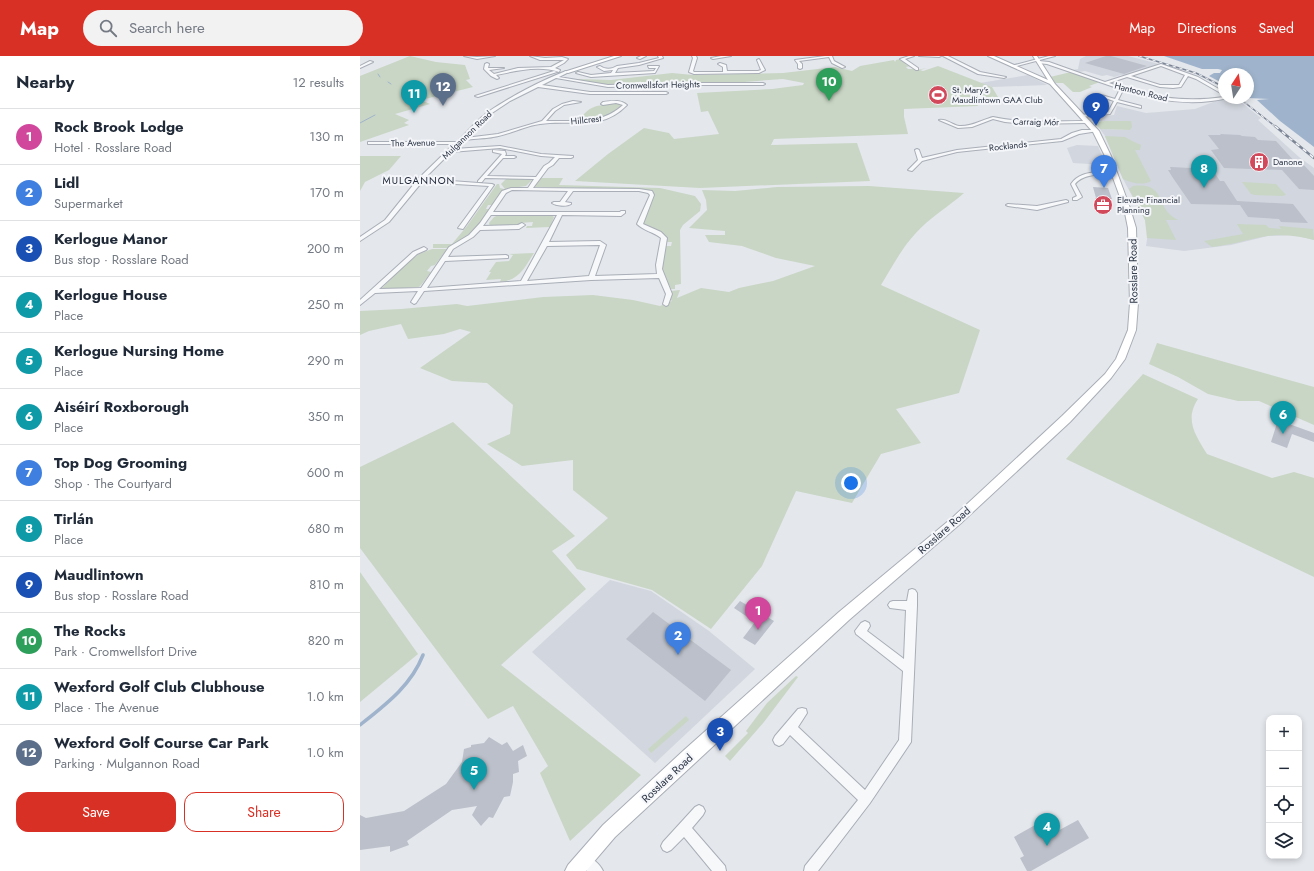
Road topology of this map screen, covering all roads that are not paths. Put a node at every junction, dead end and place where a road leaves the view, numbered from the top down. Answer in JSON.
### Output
{"nodes":[{"id":1,"x":466,"y":56,"type":"edge"},
{"id":2,"x":492,"y":56,"type":"edge"},
{"id":3,"x":532,"y":56,"type":"edge"},
{"id":4,"x":557,"y":56,"type":"edge"},
{"id":5,"x":618,"y":56,"type":"edge"},
{"id":6,"x":644,"y":56,"type":"edge"},
{"id":7,"x":660,"y":56,"type":"edge"},
{"id":8,"x":694,"y":56,"type":"edge"},
{"id":9,"x":729,"y":56,"type":"edge"},
{"id":10,"x":830,"y":56,"type":"edge"},
{"id":11,"x":912,"y":56,"type":"edge"},
{"id":12,"x":921,"y":56,"type":"edge"},
{"id":13,"x":939,"y":56,"type":"edge"},
{"id":14,"x":945,"y":56,"type":"edge"},
{"id":15,"x":990,"y":56,"type":"edge"},
{"id":16,"x":1053,"y":56,"type":"edge"},
{"id":17,"x":640,"y":58,"type":"dead end"},
{"id":18,"x":713,"y":58,"type":"dead end"},
{"id":19,"x":902,"y":58,"type":"junction"},
{"id":20,"x":896,"y":59,"type":"dead end"},
{"id":21,"x":1037,"y":59,"type":"edge"},
{"id":22,"x":759,"y":60,"type":"dead end"},
{"id":23,"x":371,"y":62,"type":"dead end"},
{"id":24,"x":487,"y":64,"type":"dead end"},
{"id":25,"x":720,"y":64,"type":"dead end"},
{"id":26,"x":1013,"y":66,"type":"junction"},
{"id":27,"x":360,"y":67,"type":"edge"},
{"id":28,"x":599,"y":67,"type":"dead end"},
{"id":29,"x":843,"y":67,"type":"dead end"},
{"id":30,"x":502,"y":68,"type":"dead end"},
{"id":31,"x":552,"y":68,"type":"junction"},
{"id":32,"x":649,"y":68,"type":"dead end"},
{"id":33,"x":800,"y":68,"type":"dead end"},
{"id":34,"x":908,"y":68,"type":"dead end"},
{"id":35,"x":486,"y":69,"type":"junction"},
{"id":36,"x":613,"y":70,"type":"junction"},
{"id":37,"x":559,"y":71,"type":"junction"},
{"id":38,"x":566,"y":72,"type":"junction"},
{"id":39,"x":725,"y":72,"type":"junction"},
{"id":40,"x":578,"y":73,"type":"dead end"},
{"id":41,"x":612,"y":74,"type":"junction"},
{"id":42,"x":1188,"y":74,"type":"junction"},
{"id":43,"x":492,"y":75,"type":"junction"},
{"id":44,"x":1127,"y":76,"type":"junction"},
{"id":45,"x":554,"y":77,"type":"junction"},
{"id":46,"x":1004,"y":77,"type":"dead end"},
{"id":47,"x":498,"y":78,"type":"dead end"},
{"id":48,"x":1049,"y":80,"type":"junction"},
{"id":49,"x":1106,"y":83,"type":"junction"},
{"id":50,"x":763,"y":84,"type":"dead end"},
{"id":51,"x":538,"y":86,"type":"junction"},
{"id":52,"x":1122,"y":89,"type":"junction"},
{"id":53,"x":1218,"y":90,"type":"edge"},
{"id":54,"x":666,"y":93,"type":"dead end"},
{"id":55,"x":1098,"y":95,"type":"dead end"},
{"id":56,"x":477,"y":96,"type":"dead end"},
{"id":57,"x":1218,"y":99,"type":"edge"},
{"id":58,"x":1117,"y":100,"type":"junction"},
{"id":59,"x":579,"y":102,"type":"dead end"},
{"id":60,"x":604,"y":104,"type":"dead end"},
{"id":61,"x":1140,"y":107,"type":"dead end"},
{"id":62,"x":1082,"y":116,"type":"junction"},
{"id":63,"x":941,"y":120,"type":"dead end"},
{"id":64,"x":543,"y":122,"type":"junction"},
{"id":65,"x":1087,"y":122,"type":"junction"},
{"id":66,"x":1096,"y":131,"type":"junction"},
{"id":67,"x":459,"y":141,"type":"junction"},
{"id":68,"x":369,"y":143,"type":"dead end"},
{"id":69,"x":917,"y":150,"type":"dead end"},
{"id":70,"x":450,"y":151,"type":"junction"},
{"id":71,"x":474,"y":152,"type":"dead end"},
{"id":72,"x":551,"y":156,"type":"junction"},
{"id":73,"x":558,"y":156,"type":"junction"},
{"id":74,"x":571,"y":156,"type":"dead end"},
{"id":75,"x":502,"y":157,"type":"junction"},
{"id":76,"x":514,"y":157,"type":"dead end"},
{"id":77,"x":920,"y":160,"type":"junction"},
{"id":78,"x":546,"y":167,"type":"junction"},
{"id":79,"x":910,"y":170,"type":"dead end"},
{"id":80,"x":1114,"y":173,"type":"junction"},
{"id":81,"x":536,"y":178,"type":"junction"},
{"id":82,"x":420,"y":180,"type":"junction"},
{"id":83,"x":529,"y":188,"type":"junction"},
{"id":84,"x":572,"y":189,"type":"junction"},
{"id":85,"x":554,"y":203,"type":"dead end"},
{"id":86,"x":562,"y":203,"type":"junction"},
{"id":87,"x":569,"y":204,"type":"dead end"},
{"id":88,"x":1008,"y":205,"type":"dead end"},
{"id":89,"x":623,"y":212,"type":"dead end"},
{"id":90,"x":490,"y":213,"type":"junction"},
{"id":91,"x":560,"y":214,"type":"junction"},
{"id":92,"x":522,"y":225,"type":"dead end"},
{"id":93,"x":460,"y":228,"type":"dead end"},
{"id":94,"x":478,"y":228,"type":"junction"},
{"id":95,"x":360,"y":239,"type":"edge"},
{"id":96,"x":545,"y":244,"type":"junction"},
{"id":97,"x":424,"y":249,"type":"dead end"},
{"id":98,"x":503,"y":258,"type":"dead end"},
{"id":99,"x":443,"y":259,"type":"junction"},
{"id":100,"x":662,"y":276,"type":"junction"},
{"id":101,"x":591,"y":278,"type":"junction"},
{"id":102,"x":523,"y":283,"type":"junction"},
{"id":103,"x":423,"y":289,"type":"junction"},
{"id":104,"x":374,"y":291,"type":"junction"},
{"id":105,"x":414,"y":302,"type":"dead end"},
{"id":106,"x":675,"y":302,"type":"dead end"},
{"id":107,"x":360,"y":303,"type":"edge"},
{"id":108,"x":912,"y":593,"type":"dead end"},
{"id":109,"x":893,"y":605,"type":"dead end"},
{"id":110,"x":912,"y":606,"type":"junction"},
{"id":111,"x":865,"y":626,"type":"dead end"},
{"id":112,"x":909,"y":669,"type":"junction"},
{"id":113,"x":802,"y":713,"type":"dead end"},
{"id":114,"x":790,"y":727,"type":"junction"},
{"id":115,"x":778,"y":740,"type":"dead end"},
{"id":116,"x":866,"y":799,"type":"junction"},
{"id":117,"x":699,"y":811,"type":"dead end"},
{"id":118,"x":684,"y":828,"type":"junction"},
{"id":119,"x":667,"y":846,"type":"dead end"},
{"id":120,"x":584,"y":860,"type":"junction"},
{"id":121,"x":574,"y":871,"type":"edge"},
{"id":122,"x":597,"y":871,"type":"edge"},
{"id":123,"x":720,"y":871,"type":"edge"},
{"id":124,"x":810,"y":871,"type":"edge"}],
"edges":[{"from":1,"to":2,"type":"street"},
{"from":3,"to":4,"type":"street"},
{"from":4,"to":31,"type":"street"},
{"from":5,"to":38,"type":"main road","name":"Mulgannon Road"},
{"from":6,"to":17,"type":"street"},
{"from":7,"to":36,"type":"street"},
{"from":8,"to":39,"type":"street"},
{"from":9,"to":18,"type":"street"},
{"from":10,"to":29,"type":"street"},
{"from":10,"to":33,"type":"street"},
{"from":11,"to":19,"type":"street"},
{"from":12,"to":13,"type":"street"},
{"from":14,"to":46,"type":"street"},
{"from":15,"to":26,"type":"main road"},
{"from":16,"to":21,"type":"street"},
{"from":19,"to":20,"type":"street"},
{"from":19,"to":34,"type":"street"},
{"from":21,"to":26,"type":"street"},
{"from":21,"to":48,"type":"main road"},
{"from":21,"to":49,"type":"street","name":"Hantoon Road"},
{"from":22,"to":39,"type":"street"},
{"from":23,"to":27,"type":"street"},
{"from":24,"to":35,"type":"street"},
{"from":25,"to":39,"type":"street"},
{"from":26,"to":48,"type":"main road"},
{"from":28,"to":36,"type":"street"},
{"from":30,"to":35,"type":"street"},
{"from":31,"to":37,"type":"street"},
{"from":31,"to":43,"type":"street"},
{"from":32,"to":41,"type":"street"},
{"from":35,"to":43,"type":"street"},
{"from":36,"to":41,"type":"street"},
{"from":37,"to":38,"type":"street"},
{"from":37,"to":56,"type":"street"},
{"from":38,"to":45,"type":"street","name":"Mulgannon Road"},
{"from":40,"to":41,"type":"street"},
{"from":42,"to":44,"type":"street"},
{"from":42,"to":44,"type":"street"},
{"from":42,"to":53,"type":"street"},
{"from":43,"to":47,"type":"street"},
{"from":44,"to":49,"type":"street"},
{"from":45,"to":50,"type":"street","name":"Cromwellsfort Heights"},
{"from":45,"to":51,"type":"street","name":"Mulgannon Road"},
{"from":48,"to":62,"type":"main road","name":"Rosslare Road"},
{"from":49,"to":52,"type":"street","name":"Hantoon Road"},
{"from":51,"to":54,"type":"street"},
{"from":51,"to":67,"type":"street","name":"Mulgannon Road"},
{"from":52,"to":57,"type":"street","name":"Hantoon Road"},
{"from":52,"to":58,"type":"street"},
{"from":55,"to":58,"type":"street"},
{"from":58,"to":61,"type":"street"},
{"from":58,"to":62,"type":"street"},
{"from":59,"to":64,"type":"street","name":"Hillcrest"},
{"from":60,"to":64,"type":"street","name":"Hillcrest"},
{"from":62,"to":65,"type":"main road","name":"Rosslare Road"},
{"from":63,"to":65,"type":"street","name":"Carraig Mór"},
{"from":64,"to":67,"type":"street","name":"Hillcrest"},
{"from":65,"to":66,"type":"main road","name":"Rosslare Road"},
{"from":66,"to":77,"type":"street","name":"Rocklands"},
{"from":66,"to":80,"type":"main road","name":"Rosslare Road"},
{"from":67,"to":68,"type":"street","name":"The Avenue"},
{"from":67,"to":70,"type":"street","name":"Mulgannon Road"},
{"from":69,"to":77,"type":"street"},
{"from":70,"to":72,"type":"street"},
{"from":70,"to":82,"type":"street","name":"Mulgannon Road"},
{"from":71,"to":75,"type":"street"},
{"from":72,"to":73,"type":"street"},
{"from":72,"to":78,"type":"street"},
{"from":73,"to":74,"type":"street"},
{"from":73,"to":78,"type":"street"},
{"from":75,"to":76,"type":"street"},
{"from":75,"to":81,"type":"street"},
{"from":77,"to":79,"type":"street"},
{"from":78,"to":81,"type":"street"},
{"from":80,"to":88,"type":"street"},
{"from":80,"to":120,"type":"main road","name":"Rosslare Road"},
{"from":81,"to":83,"type":"street"},
{"from":82,"to":93,"type":"street"},
{"from":82,"to":95,"type":"street","name":"Mulgannon Road"},
{"from":83,"to":84,"type":"street"},
{"from":83,"to":90,"type":"street"},
{"from":84,"to":86,"type":"street"},
{"from":84,"to":100,"type":"street"},
{"from":85,"to":86,"type":"street"},
{"from":86,"to":87,"type":"street"},
{"from":89,"to":91,"type":"street"},
{"from":90,"to":91,"type":"street"},
{"from":90,"to":94,"type":"street"},
{"from":91,"to":96,"type":"street"},
{"from":92,"to":94,"type":"street"},
{"from":94,"to":99,"type":"street"},
{"from":96,"to":101,"type":"street"},
{"from":96,"to":102,"type":"street"},
{"from":97,"to":104,"type":"street"},
{"from":98,"to":99,"type":"street"},
{"from":99,"to":103,"type":"street"},
{"from":100,"to":101,"type":"street"},
{"from":100,"to":106,"type":"street"},
{"from":101,"to":102,"type":"street"},
{"from":102,"to":103,"type":"street"},
{"from":103,"to":104,"type":"street"},
{"from":103,"to":105,"type":"street"},
{"from":104,"to":107,"type":"street"},
{"from":108,"to":110,"type":"street"},
{"from":109,"to":110,"type":"street"},
{"from":110,"to":112,"type":"street"},
{"from":111,"to":112,"type":"street"},
{"from":112,"to":116,"type":"street"},
{"from":113,"to":114,"type":"street"},
{"from":114,"to":115,"type":"street"},
{"from":114,"to":116,"type":"street"},
{"from":116,"to":124,"type":"street"},
{"from":117,"to":118,"type":"street"},
{"from":118,"to":119,"type":"street"},
{"from":118,"to":123,"type":"street"},
{"from":120,"to":121,"type":"main road","name":"Rosslare Road"},
{"from":120,"to":122,"type":"street"}]}
